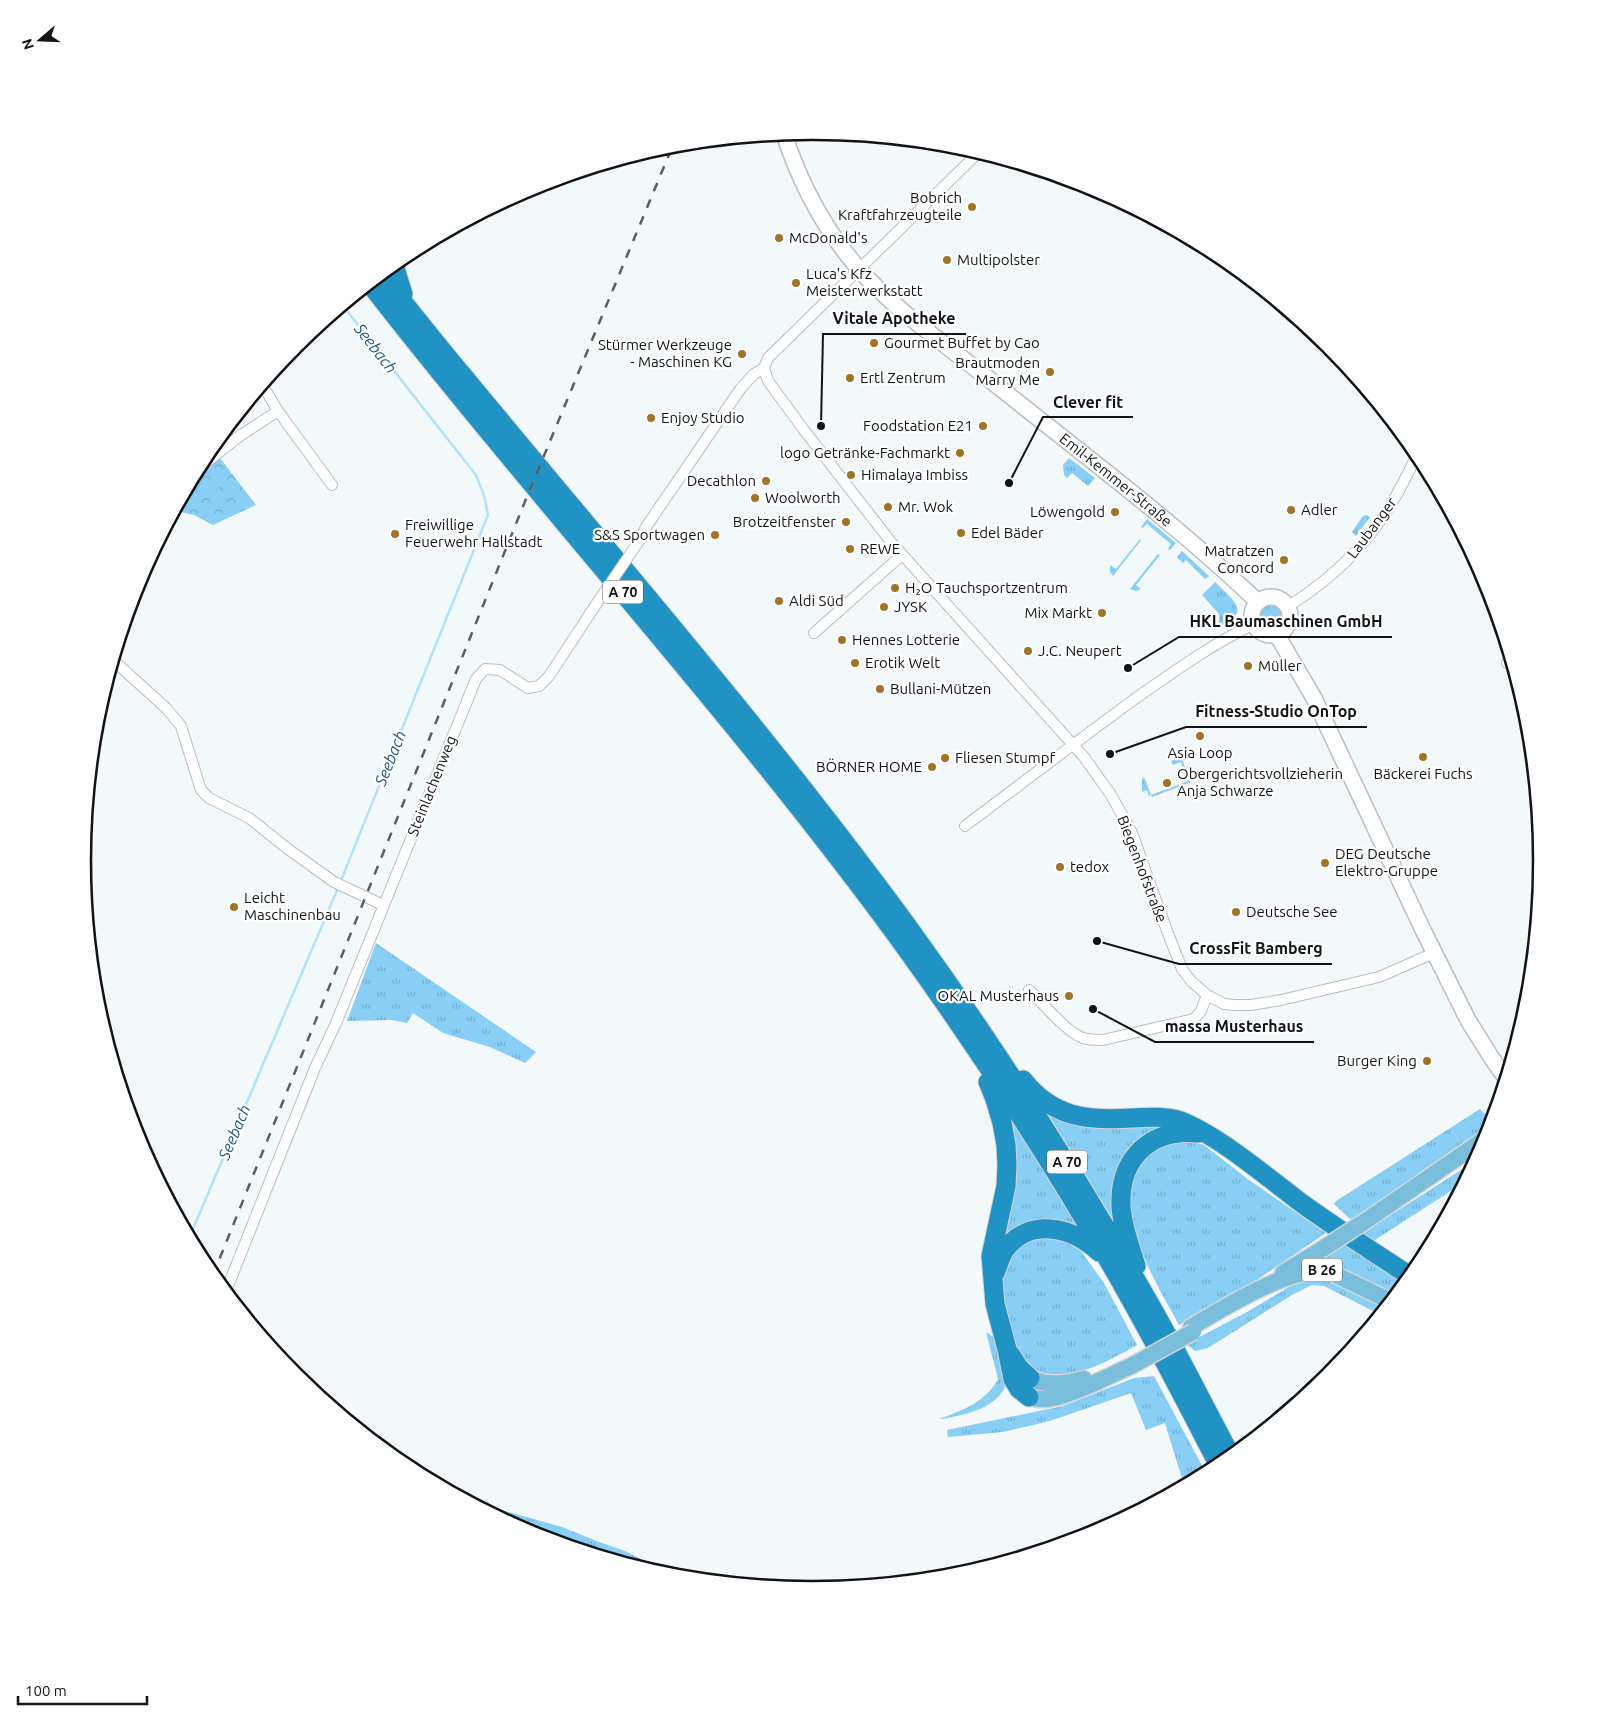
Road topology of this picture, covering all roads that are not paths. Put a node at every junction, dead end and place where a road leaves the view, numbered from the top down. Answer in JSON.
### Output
{"nodes":[{"id":1,"x":787,"y":141,"type":"edge"},
{"id":2,"x":972,"y":158,"type":"edge"},
{"id":3,"x":858,"y":268,"type":"junction"},
{"id":4,"x":396,"y":272,"type":"edge"},
{"id":5,"x":386,"y":280,"type":"edge"},
{"id":6,"x":374,"y":289,"type":"edge"},
{"id":7,"x":411,"y":311,"type":"junction"},
{"id":8,"x":764,"y":368,"type":"junction"},
{"id":9,"x":266,"y":390,"type":"edge"},
{"id":10,"x":278,"y":411,"type":"junction"},
{"id":11,"x":220,"y":451,"type":"edge"},
{"id":12,"x":1413,"y":463,"type":"edge"},
{"id":13,"x":332,"y":485,"type":"dead end"},
{"id":14,"x":902,"y":555,"type":"junction"},
{"id":15,"x":1258,"y":602,"type":"junction"},
{"id":16,"x":1287,"y":607,"type":"junction"},
{"id":17,"x":1254,"y":624,"type":"junction"},
{"id":18,"x":814,"y":633,"type":"dead end"},
{"id":19,"x":1277,"y":634,"type":"junction"},
{"id":20,"x":119,"y":665,"type":"edge"},
{"id":21,"x":1072,"y":744,"type":"junction"},
{"id":22,"x":965,"y":826,"type":"dead end"},
{"id":23,"x":383,"y":906,"type":"junction"},
{"id":24,"x":1434,"y":953,"type":"junction"},
{"id":25,"x":1029,"y":990,"type":"dead end"},
{"id":26,"x":1207,"y":995,"type":"junction"},
{"id":27,"x":977,"y":1038,"type":"junction"},
{"id":28,"x":1500,"y":1068,"type":"edge"},
{"id":29,"x":1204,"y":1133,"type":"junction"},
{"id":30,"x":1472,"y":1149,"type":"edge"},
{"id":31,"x":1108,"y":1259,"type":"junction"},
{"id":32,"x":1403,"y":1272,"type":"edge"},
{"id":33,"x":992,"y":1281,"type":"junction"},
{"id":34,"x":229,"y":1284,"type":"edge"},
{"id":35,"x":1251,"y":1293,"type":"junction"},
{"id":36,"x":1146,"y":1296,"type":"junction"},
{"id":37,"x":1384,"y":1298,"type":"edge"},
{"id":38,"x":1008,"y":1349,"type":"junction"},
{"id":39,"x":1132,"y":1362,"type":"junction"},
{"id":40,"x":1030,"y":1378,"type":"joint"},
{"id":41,"x":1029,"y":1397,"type":"joint"},
{"id":42,"x":1227,"y":1449,"type":"edge"},
{"id":43,"x":1215,"y":1458,"type":"edge"}],
"edges":[{"from":1,"to":3,"type":"street","name":"Emil-Kemmer-Straße"},
{"from":2,"to":3,"type":"street"},
{"from":3,"to":8,"type":"street"},
{"from":3,"to":15,"type":"street","name":"Emil-Kemmer-Straße"},
{"from":4,"to":7,"type":"highway"},
{"from":5,"to":7,"type":"highway","number":"A 70"},
{"from":6,"to":27,"type":"highway","number":"A 70"},
{"from":7,"to":27,"type":"highway","number":"A 70"},
{"from":8,"to":14,"type":"street","name":"Biegenhofstraße"},
{"from":8,"to":23,"type":"street","name":"Steinlachenweg","bridge":true},
{"from":9,"to":10,"type":"street"},
{"from":10,"to":11,"type":"street"},
{"from":10,"to":13,"type":"street"},
{"from":12,"to":16,"type":"street","name":"Laubanger"},
{"from":14,"to":18,"type":"street"},
{"from":14,"to":21,"type":"street","name":"Biegenhofstraße"},
{"from":15,"to":16,"type":"street"},
{"from":15,"to":17,"type":"street"},
{"from":16,"to":19,"type":"street"},
{"from":17,"to":19,"type":"street"},
{"from":17,"to":21,"type":"street"},
{"from":19,"to":24,"type":"street"},
{"from":20,"to":23,"type":"street"},
{"from":21,"to":22,"type":"street"},
{"from":21,"to":26,"type":"street","name":"Biegenhofstraße"},
{"from":23,"to":34,"type":"street","name":"Steinlachenweg"},
{"from":24,"to":26,"type":"street","name":"Biegenhofstraße"},
{"from":24,"to":28,"type":"street"},
{"from":25,"to":26,"type":"street"},
{"from":27,"to":29,"type":"highway"},
{"from":27,"to":31,"type":"highway","number":"A 70"},
{"from":27,"to":33,"type":"highway"},
{"from":27,"to":36,"type":"highway","number":"A 70"},
{"from":29,"to":32,"type":"highway"},
{"from":29,"to":36,"type":"highway"},
{"from":30,"to":35,"type":"main road","number":"B 26","bridge":true},
{"from":31,"to":33,"type":"highway"},
{"from":31,"to":43,"type":"highway","number":"A 70"},
{"from":33,"to":38,"type":"highway"},
{"from":35,"to":37,"type":"main road","number":"B 26"},
{"from":35,"to":39,"type":"main road","number":"B 26"},
{"from":36,"to":42,"type":"highway","number":"A 70"},
{"from":38,"to":40,"type":"highway"},
{"from":38,"to":41,"type":"highway"},
{"from":39,"to":40,"type":"main road","number":"B 26"},
{"from":39,"to":41,"type":"main road","number":"B 26"}]}
